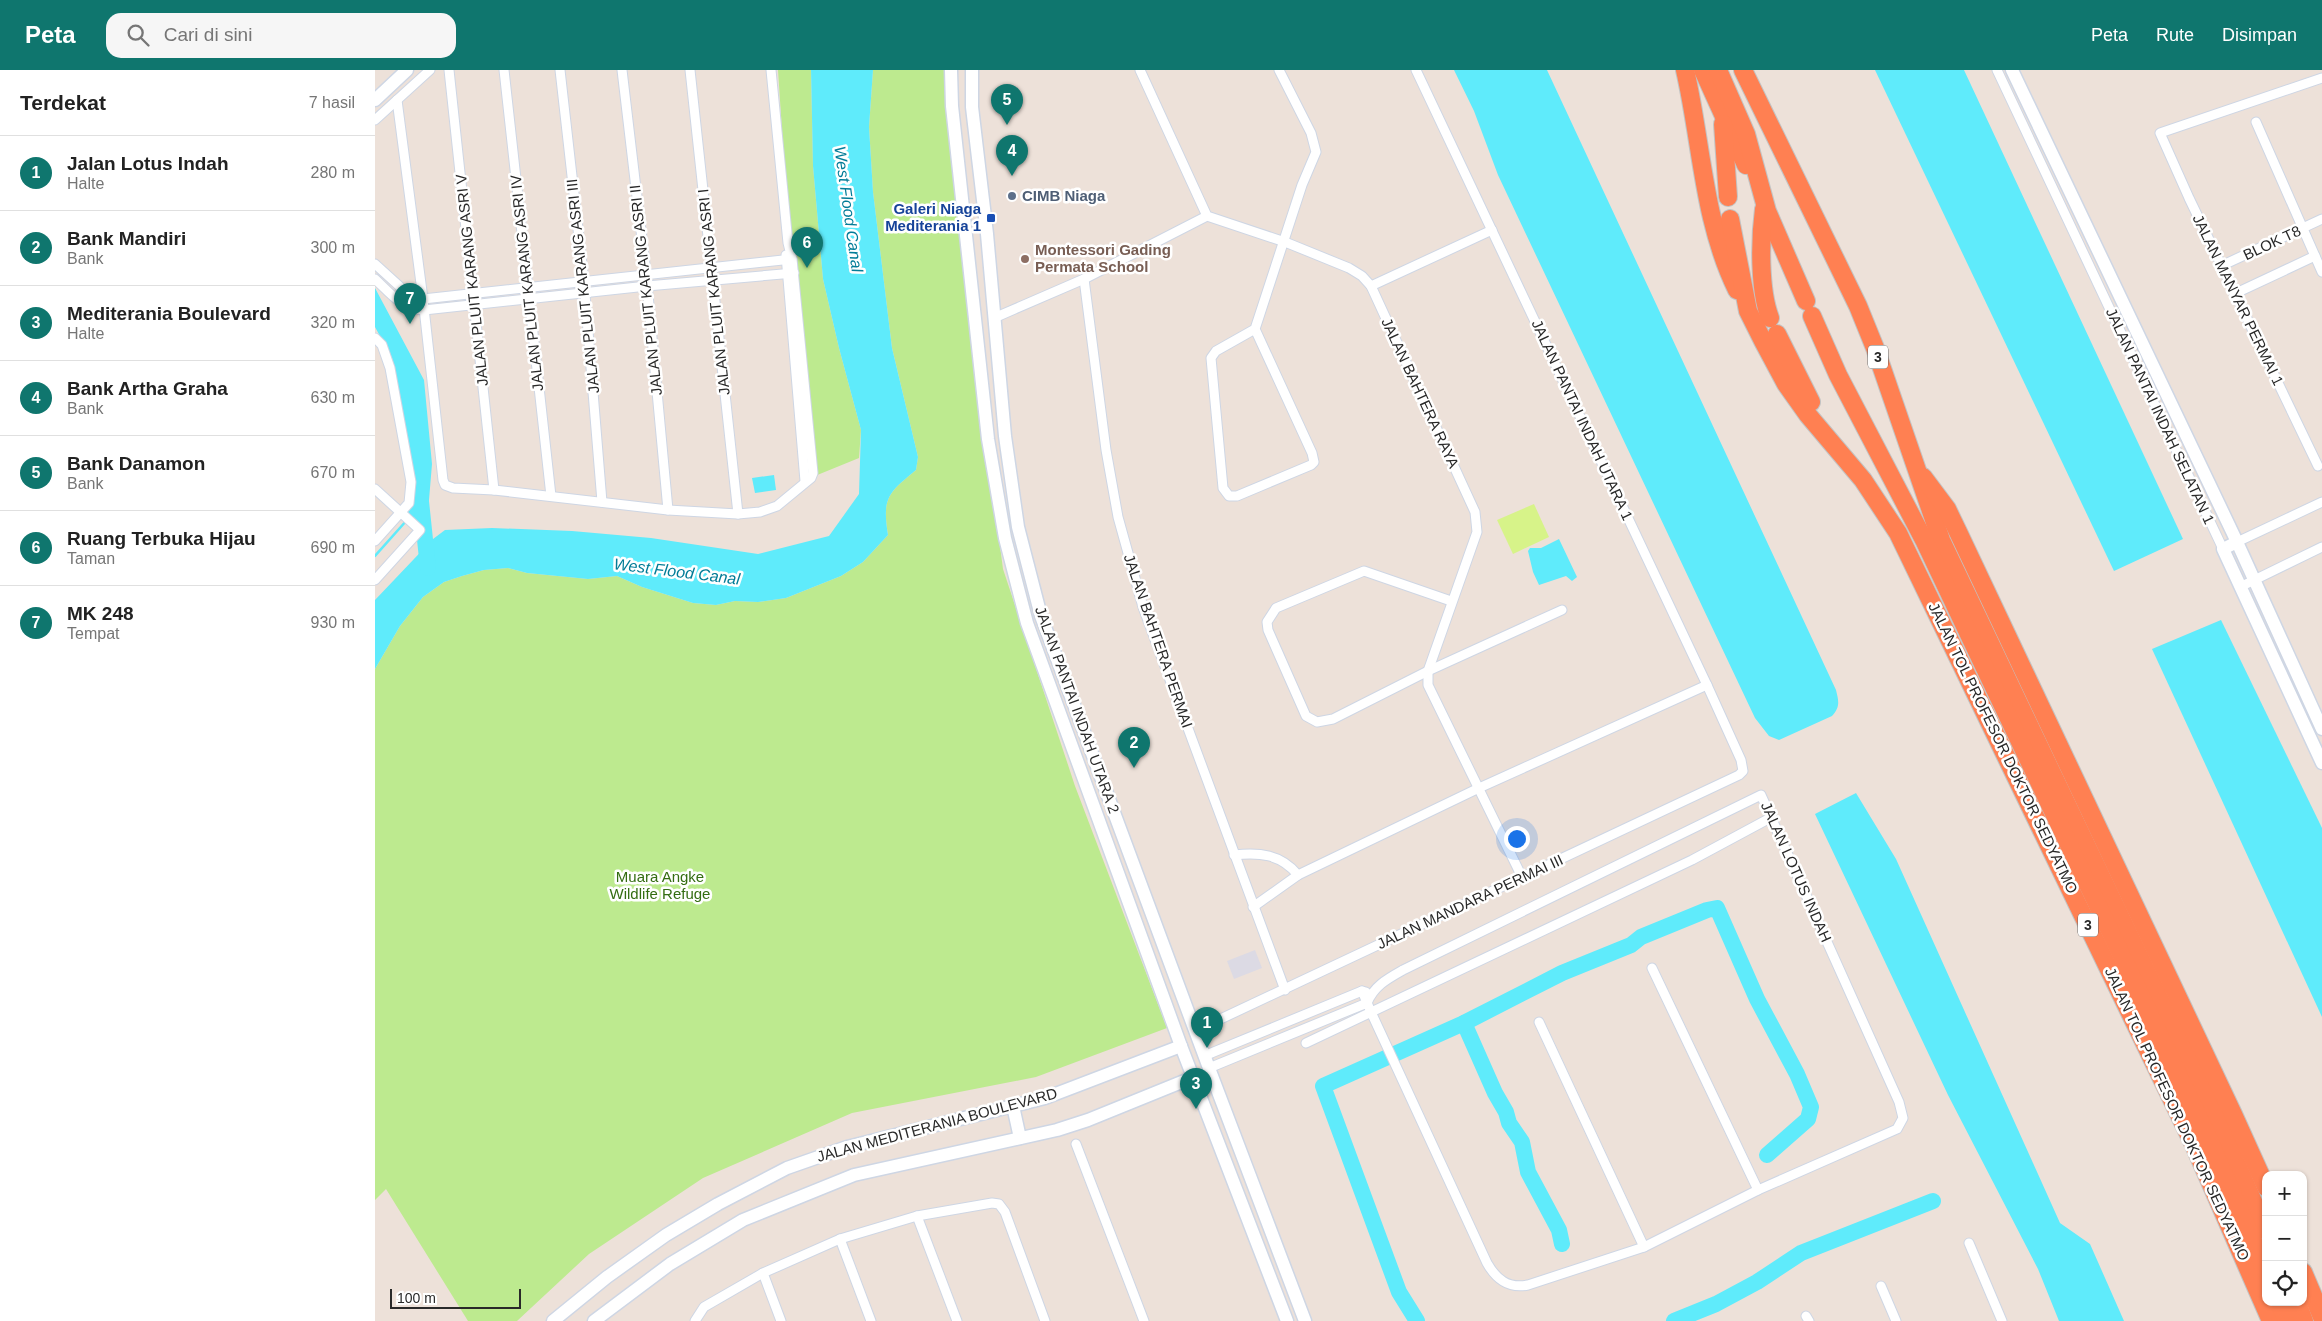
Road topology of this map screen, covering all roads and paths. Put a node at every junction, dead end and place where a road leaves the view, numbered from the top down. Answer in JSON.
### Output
{"nodes":[{"id":1,"x":407,"y":70,"type":"edge"},
{"id":2,"x":430,"y":70,"type":"edge"},
{"id":3,"x":449,"y":70,"type":"edge"},
{"id":4,"x":505,"y":70,"type":"edge"},
{"id":5,"x":560,"y":70,"type":"edge"},
{"id":6,"x":622,"y":70,"type":"edge"},
{"id":7,"x":690,"y":70,"type":"edge"},
{"id":8,"x":771,"y":70,"type":"edge"},
{"id":9,"x":951,"y":70,"type":"edge"},
{"id":10,"x":972,"y":70,"type":"edge"},
{"id":11,"x":1140,"y":70,"type":"edge"},
{"id":12,"x":1279,"y":70,"type":"edge"},
{"id":13,"x":1416,"y":70,"type":"edge"},
{"id":14,"x":1685,"y":70,"type":"edge"},
{"id":15,"x":1703,"y":70,"type":"edge"},
{"id":16,"x":1719,"y":70,"type":"edge"},
{"id":17,"x":1743,"y":70,"type":"edge"},
{"id":18,"x":1997,"y":70,"type":"edge"},
{"id":19,"x":2012,"y":70,"type":"edge"},
{"id":20,"x":2322,"y":78,"type":"edge"},
{"id":21,"x":375,"y":100,"type":"edge"},
{"id":22,"x":397,"y":100,"type":"junction"},
{"id":23,"x":1723,"y":114,"type":"junction"},
{"id":24,"x":375,"y":120,"type":"edge"},
{"id":25,"x":2256,"y":122,"type":"dead end"},
{"id":26,"x":1728,"y":197,"type":"dead end"},
{"id":27,"x":1765,"y":203,"type":"junction"},
{"id":28,"x":1207,"y":216,"type":"junction"},
{"id":29,"x":1731,"y":219,"type":"dead end"},
{"id":30,"x":2322,"y":219,"type":"edge"},
{"id":31,"x":2303,"y":228,"type":"junction"},
{"id":32,"x":1492,"y":230,"type":"junction"},
{"id":33,"x":1285,"y":242,"type":"junction"},
{"id":34,"x":2315,"y":256,"type":"junction"},
{"id":35,"x":789,"y":259,"type":"junction"},
{"id":36,"x":375,"y":264,"type":"edge"},
{"id":37,"x":2221,"y":266,"type":"junction"},
{"id":38,"x":712,"y":267,"type":"junction"},
{"id":39,"x":2322,"y":272,"type":"edge"},
{"id":40,"x":790,"y":273,"type":"junction"},
{"id":41,"x":646,"y":274,"type":"junction"},
{"id":42,"x":375,"y":279,"type":"edge"},
{"id":43,"x":713,"y":279,"type":"junction"},
{"id":44,"x":1084,"y":279,"type":"junction"},
{"id":45,"x":584,"y":282,"type":"junction"},
{"id":46,"x":647,"y":286,"type":"junction"},
{"id":47,"x":1371,"y":286,"type":"junction"},
{"id":48,"x":527,"y":288,"type":"junction"},
{"id":49,"x":473,"y":294,"type":"junction"},
{"id":50,"x":585,"y":294,"type":"junction"},
{"id":51,"x":2234,"y":294,"type":"junction"},
{"id":52,"x":529,"y":298,"type":"junction"},
{"id":53,"x":423,"y":299,"type":"junction"},
{"id":54,"x":475,"y":305,"type":"junction"},
{"id":55,"x":424,"y":310,"type":"junction"},
{"id":56,"x":1748,"y":312,"type":"junction"},
{"id":57,"x":994,"y":318,"type":"junction"},
{"id":58,"x":1255,"y":329,"type":"junction"},
{"id":59,"x":375,"y":338,"type":"edge"},
{"id":60,"x":1835,"y":446,"type":"junction"},
{"id":61,"x":1915,"y":466,"type":"junction"},
{"id":62,"x":2317,"y":466,"type":"dead end"},
{"id":63,"x":375,"y":489,"type":"edge"},
{"id":64,"x":494,"y":490,"type":"junction"},
{"id":65,"x":551,"y":496,"type":"junction"},
{"id":66,"x":602,"y":502,"type":"junction"},
{"id":67,"x":2322,"y":502,"type":"edge"},
{"id":68,"x":668,"y":510,"type":"junction"},
{"id":69,"x":403,"y":514,"type":"junction"},
{"id":70,"x":737,"y":514,"type":"junction"},
{"id":71,"x":375,"y":541,"type":"edge"},
{"id":72,"x":2237,"y":542,"type":"junction"},
{"id":73,"x":2322,"y":547,"type":"edge"},
{"id":74,"x":2223,"y":550,"type":"junction"},
{"id":75,"x":375,"y":580,"type":"edge"},
{"id":76,"x":2254,"y":580,"type":"junction"},
{"id":77,"x":2240,"y":587,"type":"junction"},
{"id":78,"x":1451,"y":601,"type":"junction"},
{"id":79,"x":1562,"y":610,"type":"dead end"},
{"id":80,"x":1428,"y":671,"type":"junction"},
{"id":81,"x":1707,"y":685,"type":"junction"},
{"id":82,"x":2322,"y":729,"type":"edge"},
{"id":83,"x":2322,"y":763,"type":"edge"},
{"id":84,"x":1743,"y":771,"type":"joint"},
{"id":85,"x":1479,"y":788,"type":"junction"},
{"id":86,"x":1773,"y":817,"type":"junction"},
{"id":87,"x":1234,"y":855,"type":"junction"},
{"id":88,"x":1298,"y":875,"type":"junction"},
{"id":89,"x":1521,"y":877,"type":"junction"},
{"id":90,"x":1253,"y":907,"type":"junction"},
{"id":91,"x":1652,"y":968,"type":"dead end"},
{"id":92,"x":1285,"y":990,"type":"junction"},
{"id":93,"x":1366,"y":992,"type":"junction"},
{"id":94,"x":1367,"y":1003,"type":"junction"},
{"id":95,"x":1371,"y":1012,"type":"junction"},
{"id":96,"x":1539,"y":1022,"type":"dead end"},
{"id":97,"x":1195,"y":1031,"type":"junction"},
{"id":98,"x":1306,"y":1043,"type":"dead end"},
{"id":99,"x":1181,"y":1046,"type":"junction"},
{"id":100,"x":1204,"y":1056,"type":"junction"},
{"id":101,"x":1209,"y":1068,"type":"junction"},
{"id":102,"x":1194,"y":1077,"type":"junction"},
{"id":103,"x":1013,"y":1106,"type":"junction"},
{"id":104,"x":1208,"y":1112,"type":"junction"},
{"id":105,"x":1020,"y":1138,"type":"junction"},
{"id":106,"x":1076,"y":1144,"type":"dead end"},
{"id":107,"x":2262,"y":1178,"type":"edge"},
{"id":108,"x":1758,"y":1190,"type":"junction"},
{"id":109,"x":917,"y":1216,"type":"junction"},
{"id":110,"x":2262,"y":1222,"type":"edge"},
{"id":111,"x":840,"y":1239,"type":"junction"},
{"id":112,"x":1969,"y":1243,"type":"dead end"},
{"id":113,"x":1644,"y":1247,"type":"junction"},
{"id":114,"x":2262,"y":1262,"type":"edge"},
{"id":115,"x":763,"y":1273,"type":"junction"},
{"id":116,"x":2307,"y":1281,"type":"edge"},
{"id":117,"x":1881,"y":1286,"type":"dead end"},
{"id":118,"x":2281,"y":1306,"type":"edge"},
{"id":119,"x":2299,"y":1306,"type":"edge"},
{"id":120,"x":2322,"y":1317,"type":"edge"},
{"id":121,"x":553,"y":1321,"type":"edge"},
{"id":122,"x":594,"y":1321,"type":"edge"},
{"id":123,"x":695,"y":1321,"type":"edge"},
{"id":124,"x":781,"y":1321,"type":"edge"},
{"id":125,"x":871,"y":1321,"type":"edge"},
{"id":126,"x":957,"y":1321,"type":"edge"},
{"id":127,"x":1045,"y":1321,"type":"edge"},
{"id":128,"x":1144,"y":1321,"type":"edge"},
{"id":129,"x":1287,"y":1321,"type":"edge"},
{"id":130,"x":1305,"y":1321,"type":"edge"},
{"id":131,"x":1896,"y":1321,"type":"edge"},
{"id":132,"x":2002,"y":1321,"type":"edge"},
{"id":133,"x":2271,"y":1321,"type":"edge"},
{"id":134,"x":2287,"y":1321,"type":"edge"},
{"id":135,"x":2305,"y":1321,"type":"edge"}],
"edges":[{"from":1,"to":21,"type":"street"},
{"from":2,"to":22,"type":"street"},
{"from":3,"to":49,"type":"street","name":"JALAN PLUIT KARANG ASRI V"},
{"from":4,"to":48,"type":"street","name":"JALAN PLUIT KARANG ASRI IV"},
{"from":5,"to":45,"type":"street","name":"JALAN PLUIT KARANG ASRI III"},
{"from":6,"to":41,"type":"street","name":"JALAN PLUIT KARANG ASRI II"},
{"from":7,"to":38,"type":"street","name":"JALAN PLUIT KARANG ASRI I"},
{"from":8,"to":35,"type":"street"},
{"from":9,"to":99,"type":"street","name":"JALAN PANTAI INDAH UTARA 2"},
{"from":10,"to":57,"type":"street","name":"JALAN PANTAI INDAH UTARA 2"},
{"from":11,"to":28,"type":"street"},
{"from":12,"to":33,"type":"street"},
{"from":13,"to":32,"type":"street","name":"JALAN PANTAI INDAH UTARA 1"},
{"from":14,"to":56,"type":"highway"},
{"from":15,"to":23,"type":"highway","name":"JALAN TOL PROFESOR DOKTOR SEDYATMO","number":"3"},
{"from":16,"to":27,"type":"highway","name":"JALAN TOL PROFESOR DOKTOR SEDYATMO","number":"3"},
{"from":17,"to":61,"type":"highway","name":"JALAN TOL PROFESOR DOKTOR SEDYATMO","number":"3"},
{"from":18,"to":74,"type":"street","name":"JALAN PANTAI INDAH SELATAN 1"},
{"from":19,"to":72,"type":"street","name":"JALAN PANTAI INDAH SELATAN 1"},
{"from":20,"to":37,"type":"street","name":"JALAN MANYAR PERMAI 1"},
{"from":22,"to":24,"type":"street"},
{"from":22,"to":53,"type":"street"},
{"from":23,"to":26,"type":"highway","name":"JALAN TOL PROFESOR DOKTOR SEDYATMO","number":"3"},
{"from":23,"to":27,"type":"highway","name":"JALAN TOL PROFESOR DOKTOR SEDYATMO","number":"3"},
{"from":25,"to":31,"type":"street"},
{"from":27,"to":60,"type":"highway"},
{"from":27,"to":114,"type":"highway","name":"JALAN TOL PROFESOR DOKTOR SEDYATMO","number":"3"},
{"from":28,"to":33,"type":"street","name":"JALAN BAHTERA RAYA"},
{"from":28,"to":44,"type":"street"},
{"from":29,"to":56,"type":"highway","name":"JALAN TOL PROFESOR DOKTOR SEDYATMO","number":"3"},
{"from":30,"to":31,"type":"street","name":"BLOK T8"},
{"from":31,"to":34,"type":"street"},
{"from":31,"to":37,"type":"street","name":"BLOK T8"},
{"from":32,"to":47,"type":"street"},
{"from":32,"to":81,"type":"street","name":"JALAN PANTAI INDAH UTARA 1"},
{"from":33,"to":47,"type":"street","name":"JALAN BAHTERA RAYA"},
{"from":33,"to":58,"type":"street"},
{"from":34,"to":39,"type":"street"},
{"from":34,"to":51,"type":"street","name":"BLOK T8"},
{"from":35,"to":38,"type":"street"},
{"from":35,"to":40,"type":"street"},
{"from":36,"to":53,"type":"street"},
{"from":37,"to":51,"type":"street","name":"JALAN MANYAR PERMAI 1"},
{"from":38,"to":41,"type":"street"},
{"from":38,"to":43,"type":"street","name":"JALAN PLUIT KARANG ASRI I"},
{"from":40,"to":43,"type":"street"},
{"from":40,"to":70,"type":"street"},
{"from":41,"to":45,"type":"street"},
{"from":41,"to":46,"type":"street","name":"JALAN PLUIT KARANG ASRI II"},
{"from":42,"to":55,"type":"street"},
{"from":43,"to":46,"type":"street"},
{"from":43,"to":70,"type":"street","name":"JALAN PLUIT KARANG ASRI I"},
{"from":44,"to":57,"type":"street"},
{"from":44,"to":87,"type":"street","name":"JALAN BAHTERA PERMAI"},
{"from":45,"to":48,"type":"street"},
{"from":45,"to":50,"type":"street","name":"JALAN PLUIT KARANG ASRI III"},
{"from":46,"to":50,"type":"street"},
{"from":46,"to":68,"type":"street","name":"JALAN PLUIT KARANG ASRI II"},
{"from":47,"to":78,"type":"street","name":"JALAN BAHTERA RAYA"},
{"from":48,"to":49,"type":"street"},
{"from":48,"to":52,"type":"street","name":"JALAN PLUIT KARANG ASRI IV"},
{"from":49,"to":53,"type":"street"},
{"from":49,"to":54,"type":"street","name":"JALAN PLUIT KARANG ASRI V"},
{"from":50,"to":52,"type":"street"},
{"from":50,"to":66,"type":"street","name":"JALAN PLUIT KARANG ASRI III"},
{"from":51,"to":62,"type":"street","name":"JALAN MANYAR PERMAI 1"},
{"from":52,"to":54,"type":"street"},
{"from":52,"to":65,"type":"street","name":"JALAN PLUIT KARANG ASRI IV"},
{"from":53,"to":55,"type":"street"},
{"from":54,"to":55,"type":"street"},
{"from":54,"to":64,"type":"street","name":"JALAN PLUIT KARANG ASRI V"},
{"from":55,"to":64,"type":"street"},
{"from":56,"to":60,"type":"highway","name":"JALAN TOL PROFESOR DOKTOR SEDYATMO","number":"3"},
{"from":57,"to":97,"type":"street","name":"JALAN PANTAI INDAH UTARA 2"},
{"from":58,"to":58,"type":"street"},
{"from":59,"to":69,"type":"street"},
{"from":60,"to":133,"type":"highway","name":"JALAN TOL PROFESOR DOKTOR SEDYATMO","number":"3"},
{"from":61,"to":107,"type":"highway","name":"JALAN TOL PROFESOR DOKTOR SEDYATMO","number":"3"},
{"from":61,"to":110,"type":"highway","name":"JALAN TOL PROFESOR DOKTOR SEDYATMO","number":"3"},
{"from":63,"to":69,"type":"street"},
{"from":64,"to":65,"type":"street"},
{"from":65,"to":66,"type":"street"},
{"from":66,"to":68,"type":"street"},
{"from":67,"to":72,"type":"street"},
{"from":68,"to":70,"type":"street"},
{"from":69,"to":71,"type":"street"},
{"from":69,"to":75,"type":"street"},
{"from":72,"to":74,"type":"street"},
{"from":72,"to":76,"type":"street","name":"JALAN PANTAI INDAH SELATAN 1"},
{"from":73,"to":76,"type":"street"},
{"from":74,"to":77,"type":"street","name":"JALAN PANTAI INDAH SELATAN 1"},
{"from":76,"to":77,"type":"street"},
{"from":76,"to":82,"type":"street","name":"JALAN PANTAI INDAH SELATAN 1"},
{"from":77,"to":83,"type":"street","name":"JALAN PANTAI INDAH SELATAN 1"},
{"from":78,"to":80,"type":"street","name":"JALAN BAHTERA RAYA"},
{"from":78,"to":80,"type":"street"},
{"from":79,"to":80,"type":"street"},
{"from":80,"to":85,"type":"street","name":"JALAN BAHTERA RAYA"},
{"from":81,"to":84,"type":"street","name":"JALAN PANTAI INDAH UTARA 1"},
{"from":81,"to":85,"type":"street"},
{"from":84,"to":89,"type":"street","name":"JALAN MANDARA PERMAI III"},
{"from":85,"to":88,"type":"street"},
{"from":85,"to":89,"type":"street","name":"JALAN BAHTERA RAYA"},
{"from":86,"to":93,"type":"street","name":"JALAN LOTUS INDAH"},
{"from":86,"to":95,"type":"street"},
{"from":86,"to":108,"type":"street","name":"JALAN LOTUS INDAH"},
{"from":87,"to":88,"type":"street"},
{"from":87,"to":90,"type":"street","name":"JALAN BAHTERA PERMAI"},
{"from":88,"to":90,"type":"street"},
{"from":89,"to":92,"type":"street","name":"JALAN MANDARA PERMAI III"},
{"from":90,"to":92,"type":"street","name":"JALAN BAHTERA PERMAI"},
{"from":91,"to":108,"type":"street"},
{"from":92,"to":97,"type":"street","name":"JALAN MANDARA PERMAI III"},
{"from":93,"to":94,"type":"street","name":"JALAN LOTUS INDAH"},
{"from":93,"to":100,"type":"street","name":"JALAN LOTUS INDAH"},
{"from":94,"to":95,"type":"street","name":"JALAN LOTUS INDAH"},
{"from":94,"to":101,"type":"street"},
{"from":95,"to":98,"type":"street"},
{"from":95,"to":113,"type":"street","name":"JALAN LOTUS INDAH"},
{"from":96,"to":113,"type":"street"},
{"from":97,"to":100,"type":"street","name":"JALAN PANTAI INDAH UTARA 2"},
{"from":99,"to":102,"type":"street","name":"JALAN PANTAI INDAH UTARA 2"},
{"from":99,"to":103,"type":"street","name":"JALAN MEDITERANIA BOULEVARD"},
{"from":100,"to":101,"type":"street","name":"JALAN PANTAI INDAH UTARA 2"},
{"from":100,"to":104,"type":"street"},
{"from":101,"to":130,"type":"street","name":"JALAN PANTAI INDAH UTARA 2"},
{"from":102,"to":104,"type":"street","name":"JALAN PANTAI INDAH UTARA 2"},
{"from":102,"to":105,"type":"street","name":"JALAN MEDITERANIA BOULEVARD"},
{"from":103,"to":105,"type":"street"},
{"from":103,"to":121,"type":"street","name":"JALAN MEDITERANIA BOULEVARD"},
{"from":104,"to":129,"type":"street","name":"JALAN PANTAI INDAH UTARA 2"},
{"from":105,"to":122,"type":"street","name":"JALAN MEDITERANIA BOULEVARD"},
{"from":106,"to":128,"type":"street"},
{"from":108,"to":113,"type":"street","name":"JALAN LOTUS INDAH"},
{"from":109,"to":111,"type":"street"},
{"from":109,"to":126,"type":"street"},
{"from":109,"to":127,"type":"street"},
{"from":111,"to":115,"type":"street"},
{"from":111,"to":125,"type":"street"},
{"from":112,"to":132,"type":"street"},
{"from":115,"to":123,"type":"street"},
{"from":115,"to":124,"type":"street"},
{"from":116,"to":120,"type":"highway"},
{"from":117,"to":131,"type":"street"},
{"from":118,"to":134,"type":"highway"},
{"from":119,"to":135,"type":"highway"}]}
